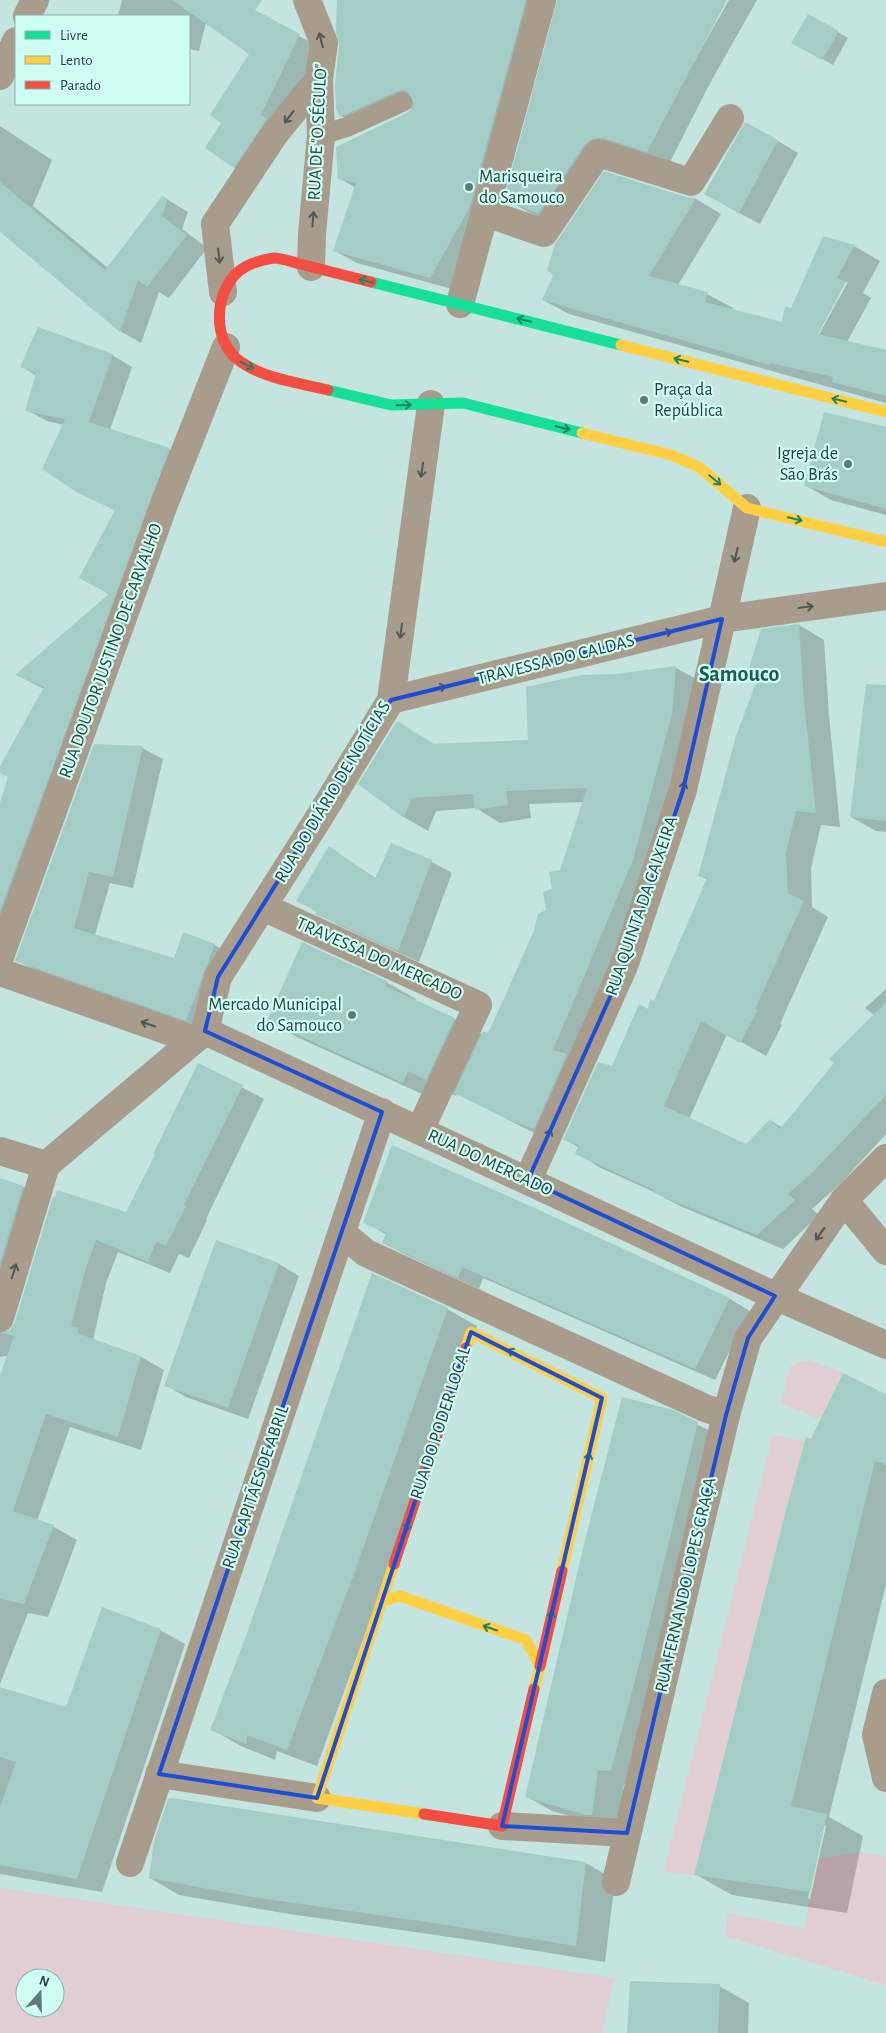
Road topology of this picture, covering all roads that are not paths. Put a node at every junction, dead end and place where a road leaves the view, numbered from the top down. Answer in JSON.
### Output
{"nodes":[{"id":1,"x":35,"y":0,"type":"edge"},
{"id":2,"x":306,"y":0,"type":"edge"},
{"id":3,"x":542,"y":0,"type":"edge"},
{"id":4,"x":28,"y":15,"type":"edge"},
{"id":5,"x":15,"y":43,"type":"edge"},
{"id":6,"x":0,"y":76,"type":"edge"},
{"id":7,"x":319,"y":79,"type":"junction"},
{"id":8,"x":402,"y":102,"type":"dead end"},
{"id":9,"x":730,"y":118,"type":"dead end"},
{"id":10,"x":321,"y":135,"type":"junction"},
{"id":11,"x":486,"y":213,"type":"junction"},
{"id":12,"x":311,"y":267,"type":"junction"},
{"id":13,"x":223,"y":292,"type":"junction"},
{"id":14,"x":460,"y":304,"type":"junction"},
{"id":15,"x":226,"y":347,"type":"junction"},
{"id":16,"x":431,"y":404,"type":"junction"},
{"id":17,"x":886,"y":412,"type":"edge"},
{"id":18,"x":747,"y":508,"type":"junction"},
{"id":19,"x":886,"y":542,"type":"edge"},
{"id":20,"x":886,"y":596,"type":"edge"},
{"id":21,"x":722,"y":619,"type":"junction"},
{"id":22,"x":391,"y":700,"type":"junction"},
{"id":23,"x":263,"y":907,"type":"junction"},
{"id":24,"x":0,"y":957,"type":"edge"},
{"id":25,"x":0,"y":972,"type":"edge"},
{"id":26,"x":199,"y":1036,"type":"junction"},
{"id":27,"x":382,"y":1112,"type":"junction"},
{"id":28,"x":420,"y":1130,"type":"junction"},
{"id":29,"x":0,"y":1151,"type":"edge"},
{"id":30,"x":886,"y":1158,"type":"edge"},
{"id":31,"x":46,"y":1165,"type":"junction"},
{"id":32,"x":528,"y":1180,"type":"junction"},
{"id":33,"x":844,"y":1200,"type":"junction"},
{"id":34,"x":342,"y":1233,"type":"junction"},
{"id":35,"x":886,"y":1250,"type":"edge"},
{"id":36,"x":775,"y":1296,"type":"junction"},
{"id":37,"x":0,"y":1318,"type":"edge"},
{"id":38,"x":886,"y":1345,"type":"edge"},
{"id":39,"x":726,"y":1416,"type":"junction"},
{"id":40,"x":383,"y":1600,"type":"junction"},
{"id":41,"x":540,"y":1666,"type":"junction"},
{"id":42,"x":886,"y":1693,"type":"edge"},
{"id":43,"x":159,"y":1774,"type":"junction"},
{"id":44,"x":886,"y":1778,"type":"edge"},
{"id":45,"x":317,"y":1798,"type":"junction"},
{"id":46,"x":502,"y":1826,"type":"junction"},
{"id":47,"x":627,"y":1833,"type":"junction"},
{"id":48,"x":130,"y":1863,"type":"dead end"},
{"id":49,"x":616,"y":1882,"type":"dead end"}],
"edges":[{"from":1,"to":4,"type":"street"},
{"from":7,"to":2,"type":"street","name":"RUA DE \"O SÉCULO\"","one_way":true},
{"from":3,"to":11,"type":"street"},
{"from":5,"to":6,"type":"street"},
{"from":7,"to":10,"type":"street","name":"RUA DE \"O SÉCULO\""},
{"from":7,"to":13,"type":"street","one_way":true},
{"from":8,"to":10,"type":"lane"},
{"from":9,"to":11,"type":"street"},
{"from":12,"to":10,"type":"street","name":"RUA DE \"O SÉCULO\"","one_way":true},
{"from":11,"to":14,"type":"street"},
{"from":12,"to":13,"type":"street"},
{"from":14,"to":12,"type":"street","one_way":true},
{"from":13,"to":15,"type":"street"},
{"from":17,"to":14,"type":"street","one_way":true},
{"from":15,"to":16,"type":"street","one_way":true},
{"from":15,"to":24,"type":"street","name":"RUA DOUTOR JUSTINO DE CARVALHO"},
{"from":16,"to":18,"type":"street","one_way":true},
{"from":16,"to":22,"type":"street","name":"RUA DO DIÁRIO DE NOTÍCIAS","one_way":true},
{"from":18,"to":19,"type":"street","one_way":true},
{"from":18,"to":21,"type":"street","name":"RUA QUINTA DA CAIXEIRA","one_way":true},
{"from":21,"to":20,"type":"street","name":"TRAVESSA DO CALDAS","one_way":true},
{"from":22,"to":21,"type":"street","name":"TRAVESSA DO CALDAS","one_way":true},
{"from":32,"to":21,"type":"street","name":"RUA QUINTA DA CAIXEIRA","one_way":true},
{"from":22,"to":23,"type":"street","name":"RUA DO DIÁRIO DE NOTÍCIAS"},
{"from":23,"to":26,"type":"street","name":"RUA DO DIÁRIO DE NOTÍCIAS"},
{"from":23,"to":28,"type":"street","name":"TRAVESSA DO MERCADO"},
{"from":26,"to":25,"type":"street","name":"RUA DO MERCADO","one_way":true},
{"from":26,"to":27,"type":"street","name":"RUA DO MERCADO"},
{"from":26,"to":31,"type":"street"},
{"from":27,"to":28,"type":"street","name":"RUA DO MERCADO"},
{"from":27,"to":34,"type":"street","name":"RUA CAPITÃES DE ABRIL"},
{"from":28,"to":32,"type":"street","name":"RUA DO MERCADO"},
{"from":29,"to":31,"type":"street"},
{"from":30,"to":33,"type":"street","name":"RUA FERNANDO LOPES GRAÇA"},
{"from":37,"to":31,"type":"street","one_way":true},
{"from":32,"to":36,"type":"street","name":"RUA DO MERCADO"},
{"from":33,"to":35,"type":"street"},
{"from":33,"to":36,"type":"street","name":"RUA FERNANDO LOPES GRAÇA","one_way":true},
{"from":34,"to":39,"type":"street"},
{"from":34,"to":43,"type":"street","name":"RUA CAPITÃES DE ABRIL"},
{"from":36,"to":38,"type":"street","name":"RUA DO MERCADO"},
{"from":36,"to":39,"type":"street","name":"RUA FERNANDO LOPES GRAÇA"},
{"from":39,"to":47,"type":"street","name":"RUA FERNANDO LOPES GRAÇA"},
{"from":41,"to":40,"type":"street","one_way":true},
{"from":41,"to":40,"type":"street","name":"RUA DO PODER LOCAL","one_way":true},
{"from":40,"to":45,"type":"street","name":"RUA DO PODER LOCAL"},
{"from":41,"to":46,"type":"street","name":"RUA DO PODER LOCAL"},
{"from":42,"to":44,"type":"street"},
{"from":43,"to":45,"type":"street"},
{"from":43,"to":48,"type":"street","name":"RUA CAPITÃES DE ABRIL"},
{"from":45,"to":46,"type":"street"},
{"from":46,"to":47,"type":"street"},
{"from":47,"to":49,"type":"street","name":"RUA FERNANDO LOPES GRAÇA"}]}
